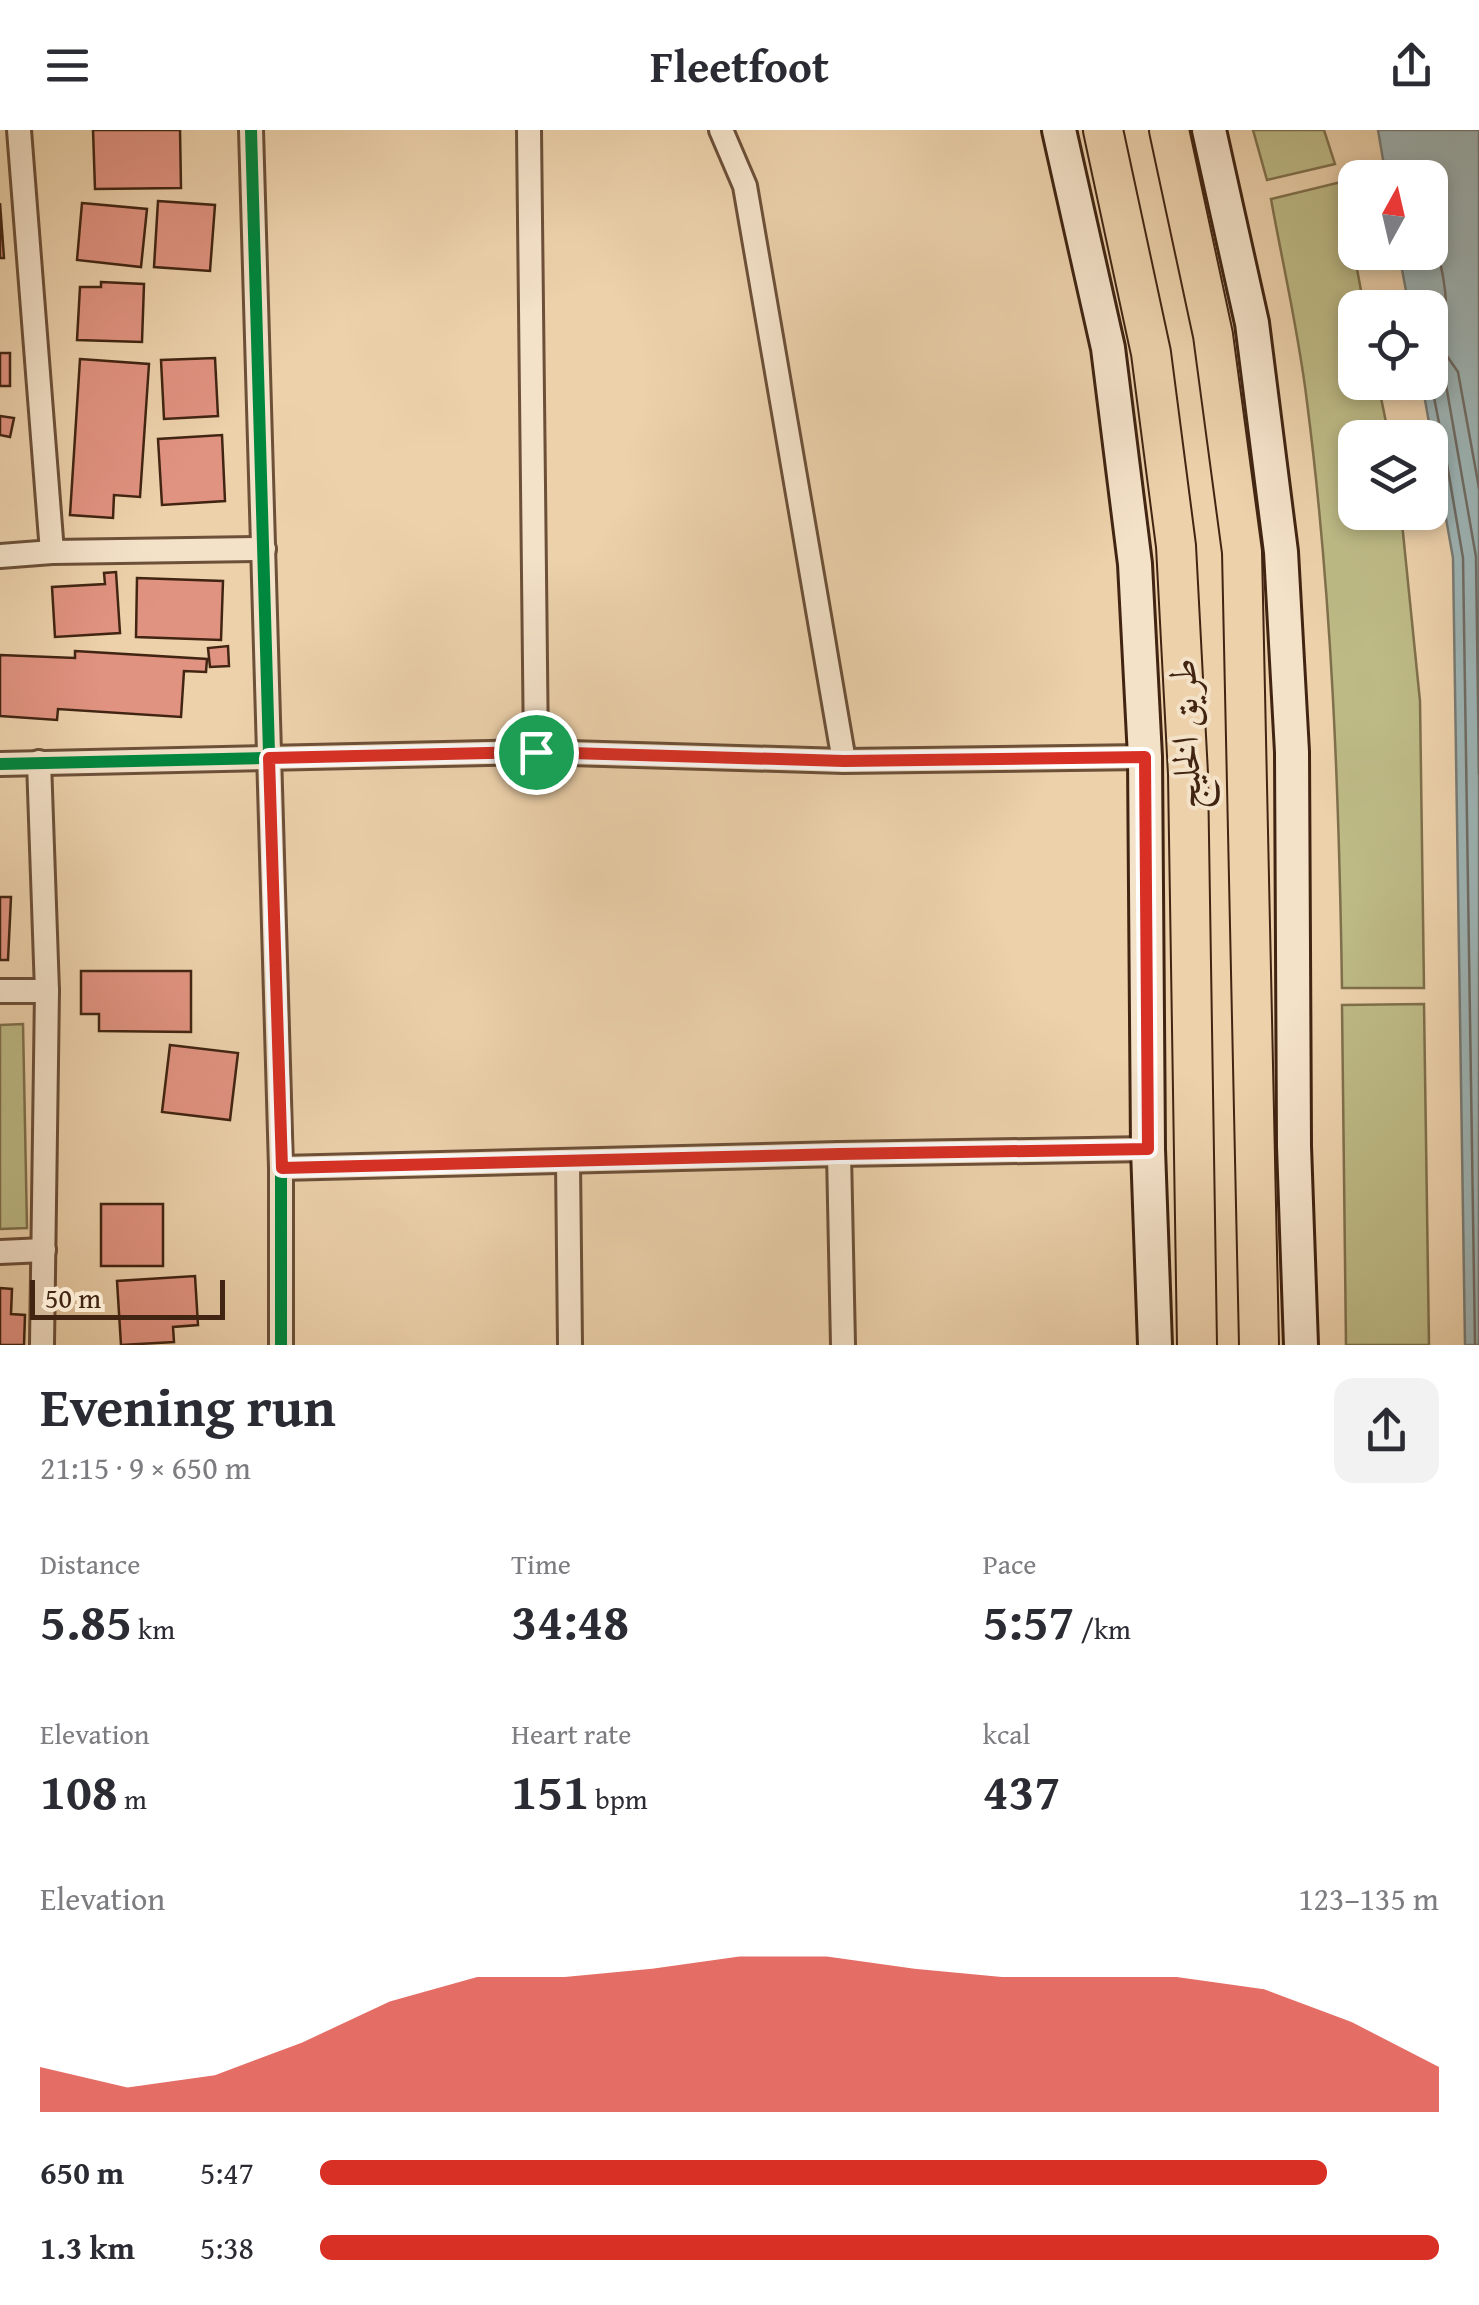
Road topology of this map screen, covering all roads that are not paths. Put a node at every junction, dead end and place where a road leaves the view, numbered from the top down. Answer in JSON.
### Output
{"nodes":[{"id":1,"x":19,"y":130,"type":"edge"},
{"id":2,"x":251,"y":130,"type":"edge"},
{"id":3,"x":529,"y":130,"type":"edge"},
{"id":4,"x":721,"y":130,"type":"edge"},
{"id":5,"x":1059,"y":130,"type":"edge"},
{"id":6,"x":1103,"y":130,"type":"edge"},
{"id":7,"x":1169,"y":130,"type":"edge"},
{"id":8,"x":1209,"y":130,"type":"edge"},
{"id":9,"x":264,"y":549,"type":"junction"},
{"id":10,"x":52,"y":552,"type":"junction"},
{"id":11,"x":0,"y":556,"type":"edge"},
{"id":12,"x":536,"y":752,"type":"junction"},
{"id":13,"x":1145,"y":757,"type":"junction"},
{"id":14,"x":269,"y":758,"type":"junction"},
{"id":15,"x":844,"y":761,"type":"junction"},
{"id":16,"x":39,"y":762,"type":"junction"},
{"id":17,"x":0,"y":764,"type":"edge"},
{"id":18,"x":1249,"y":839,"type":"junction"},
{"id":19,"x":1293,"y":931,"type":"junction"},
{"id":20,"x":47,"y":991,"type":"junction"},
{"id":21,"x":0,"y":992,"type":"edge"},
{"id":22,"x":1194,"y":1147,"type":"junction"},
{"id":23,"x":1148,"y":1149,"type":"junction"},
{"id":24,"x":839,"y":1154,"type":"junction"},
{"id":25,"x":568,"y":1160,"type":"junction"},
{"id":26,"x":282,"y":1168,"type":"junction"},
{"id":27,"x":44,"y":1250,"type":"junction"},
{"id":28,"x":0,"y":1252,"type":"edge"},
{"id":29,"x":1152,"y":1272,"type":"junction"},
{"id":30,"x":1170,"y":1312,"type":"junction"},
{"id":31,"x":42,"y":1345,"type":"edge"},
{"id":32,"x":281,"y":1345,"type":"edge"},
{"id":33,"x":570,"y":1345,"type":"edge"},
{"id":34,"x":843,"y":1345,"type":"edge"},
{"id":35,"x":1155,"y":1345,"type":"edge"},
{"id":36,"x":1166,"y":1345,"type":"edge"},
{"id":37,"x":1186,"y":1345,"type":"edge"},
{"id":38,"x":1197,"y":1345,"type":"edge"},
{"id":39,"x":1259,"y":1345,"type":"edge"},
{"id":40,"x":1302,"y":1345,"type":"edge"}],
"edges":[{"from":1,"to":10,"type":"street"},
{"from":2,"to":9,"type":"street"},
{"from":3,"to":12,"type":"street"},
{"from":4,"to":15,"type":"street"},
{"from":5,"to":13,"type":"main road"},
{"from":6,"to":22,"type":"main road","name":"طريق الخليج"},
{"from":7,"to":18,"type":"main road","name":"طريق الخليج"},
{"from":8,"to":19,"type":"main road"},
{"from":9,"to":10,"type":"street"},
{"from":9,"to":14,"type":"street"},
{"from":10,"to":11,"type":"street"},
{"from":12,"to":14,"type":"street"},
{"from":12,"to":15,"type":"street"},
{"from":13,"to":15,"type":"street"},
{"from":13,"to":23,"type":"main road"},
{"from":14,"to":16,"type":"street"},
{"from":14,"to":26,"type":"street"},
{"from":16,"to":17,"type":"street"},
{"from":16,"to":20,"type":"street"},
{"from":18,"to":19,"type":"main road"},
{"from":18,"to":39,"type":"main road","name":"طريق الخليج"},
{"from":19,"to":40,"type":"main road"},
{"from":20,"to":21,"type":"street"},
{"from":20,"to":27,"type":"street"},
{"from":22,"to":30,"type":"main road"},
{"from":22,"to":38,"type":"main road","name":"طريق الخليج"},
{"from":23,"to":24,"type":"street"},
{"from":23,"to":29,"type":"main road"},
{"from":24,"to":25,"type":"street"},
{"from":24,"to":34,"type":"street"},
{"from":25,"to":26,"type":"street"},
{"from":25,"to":33,"type":"street"},
{"from":26,"to":32,"type":"street"},
{"from":27,"to":28,"type":"street"},
{"from":27,"to":31,"type":"street"},
{"from":29,"to":30,"type":"main road"},
{"from":29,"to":35,"type":"main road"},
{"from":30,"to":36,"type":"main road"},
{"from":30,"to":37,"type":"main road"}]}
